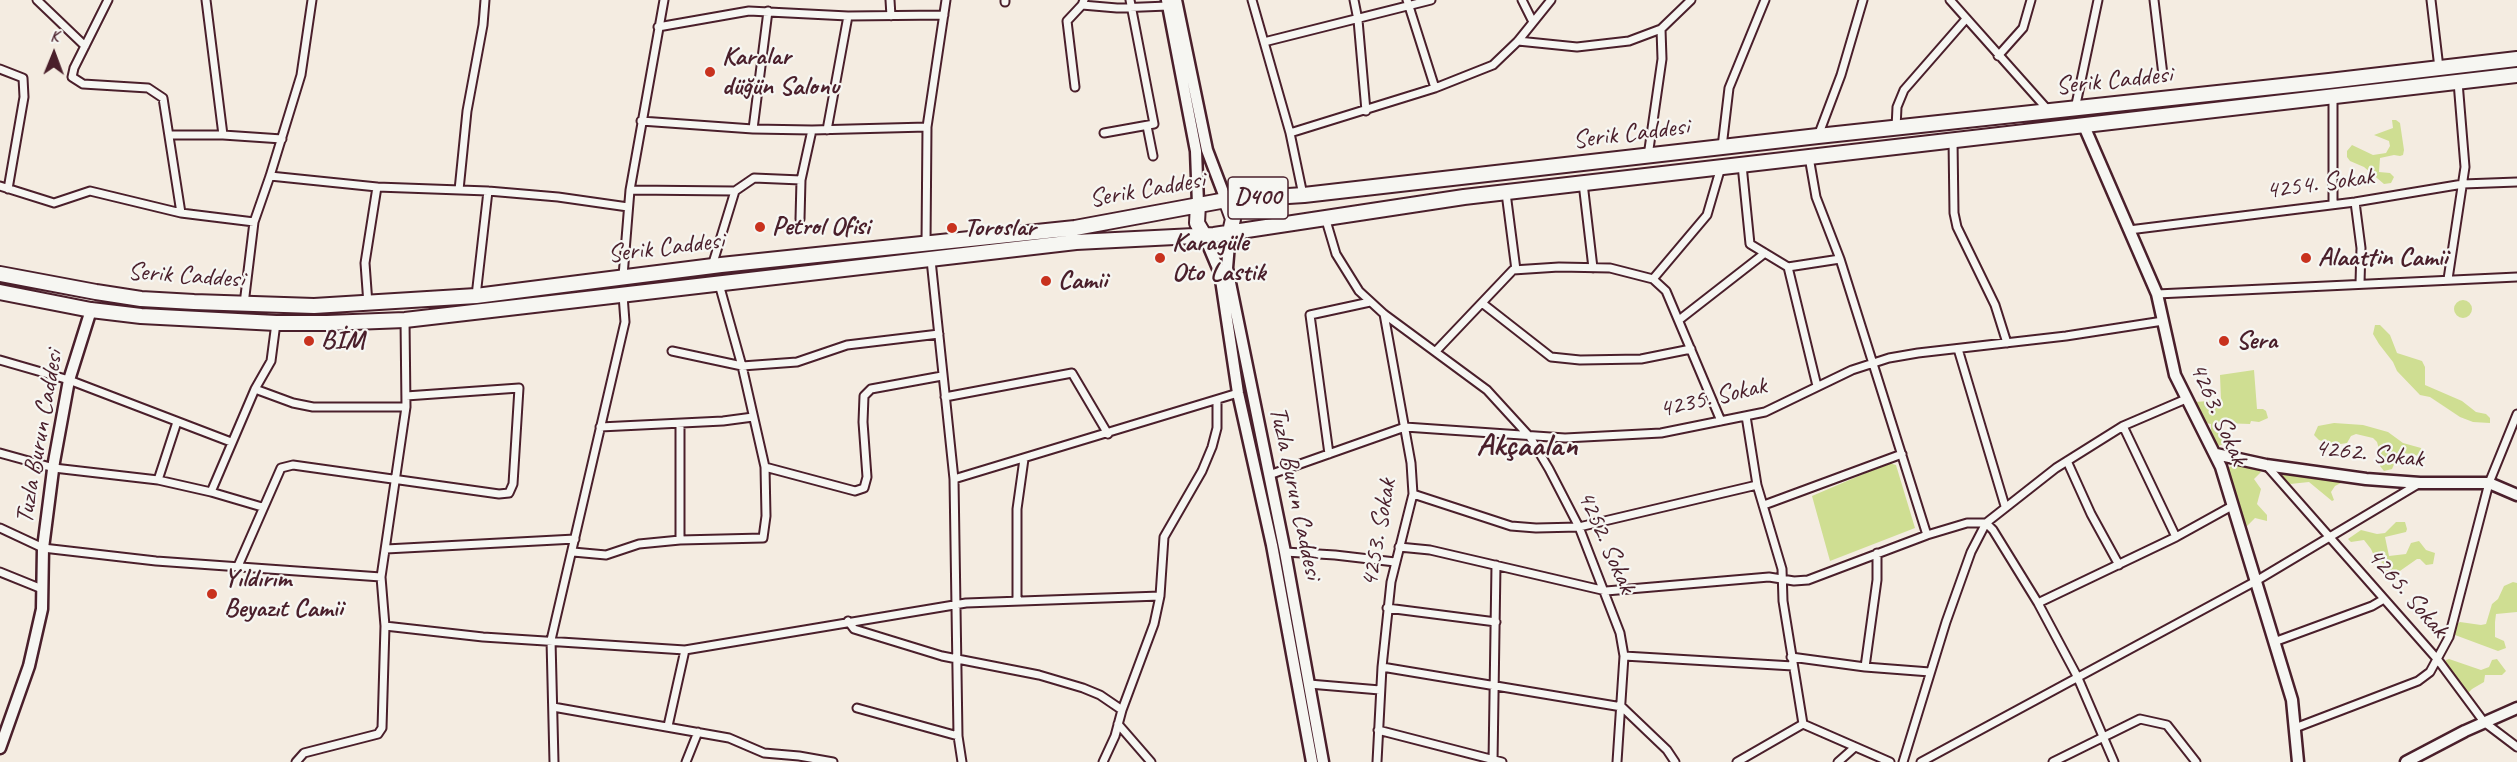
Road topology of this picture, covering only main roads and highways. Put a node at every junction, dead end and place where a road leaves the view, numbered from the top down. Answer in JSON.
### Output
{"nodes":[{"id":1,"x":2517,"y":58,"type":"edge"},
{"id":2,"x":2517,"y":75,"type":"edge"},
{"id":3,"x":1226,"y":200,"type":"junction"},
{"id":4,"x":1198,"y":204,"type":"junction"},
{"id":5,"x":1230,"y":232,"type":"junction"},
{"id":6,"x":1204,"y":235,"type":"junction"},
{"id":7,"x":0,"y":274,"type":"edge"},
{"id":8,"x":0,"y":292,"type":"edge"}],
"edges":[{"from":1,"to":3,"type":"highway","name":"Serik Caddesi","number":"D400"},
{"from":2,"to":5,"type":"highway","name":"Serik Caddesi","number":"D400"},
{"from":3,"to":4,"type":"highway","name":"Serik Caddesi","number":"D400"},
{"from":3,"to":5,"type":"highway"},
{"from":4,"to":6,"type":"highway"},
{"from":4,"to":7,"type":"highway","name":"Serik Caddesi","number":"D400"},
{"from":5,"to":6,"type":"highway","name":"Serik Caddesi","number":"D400"},
{"from":6,"to":8,"type":"highway","name":"Serik Caddesi","number":"D400"}]}
